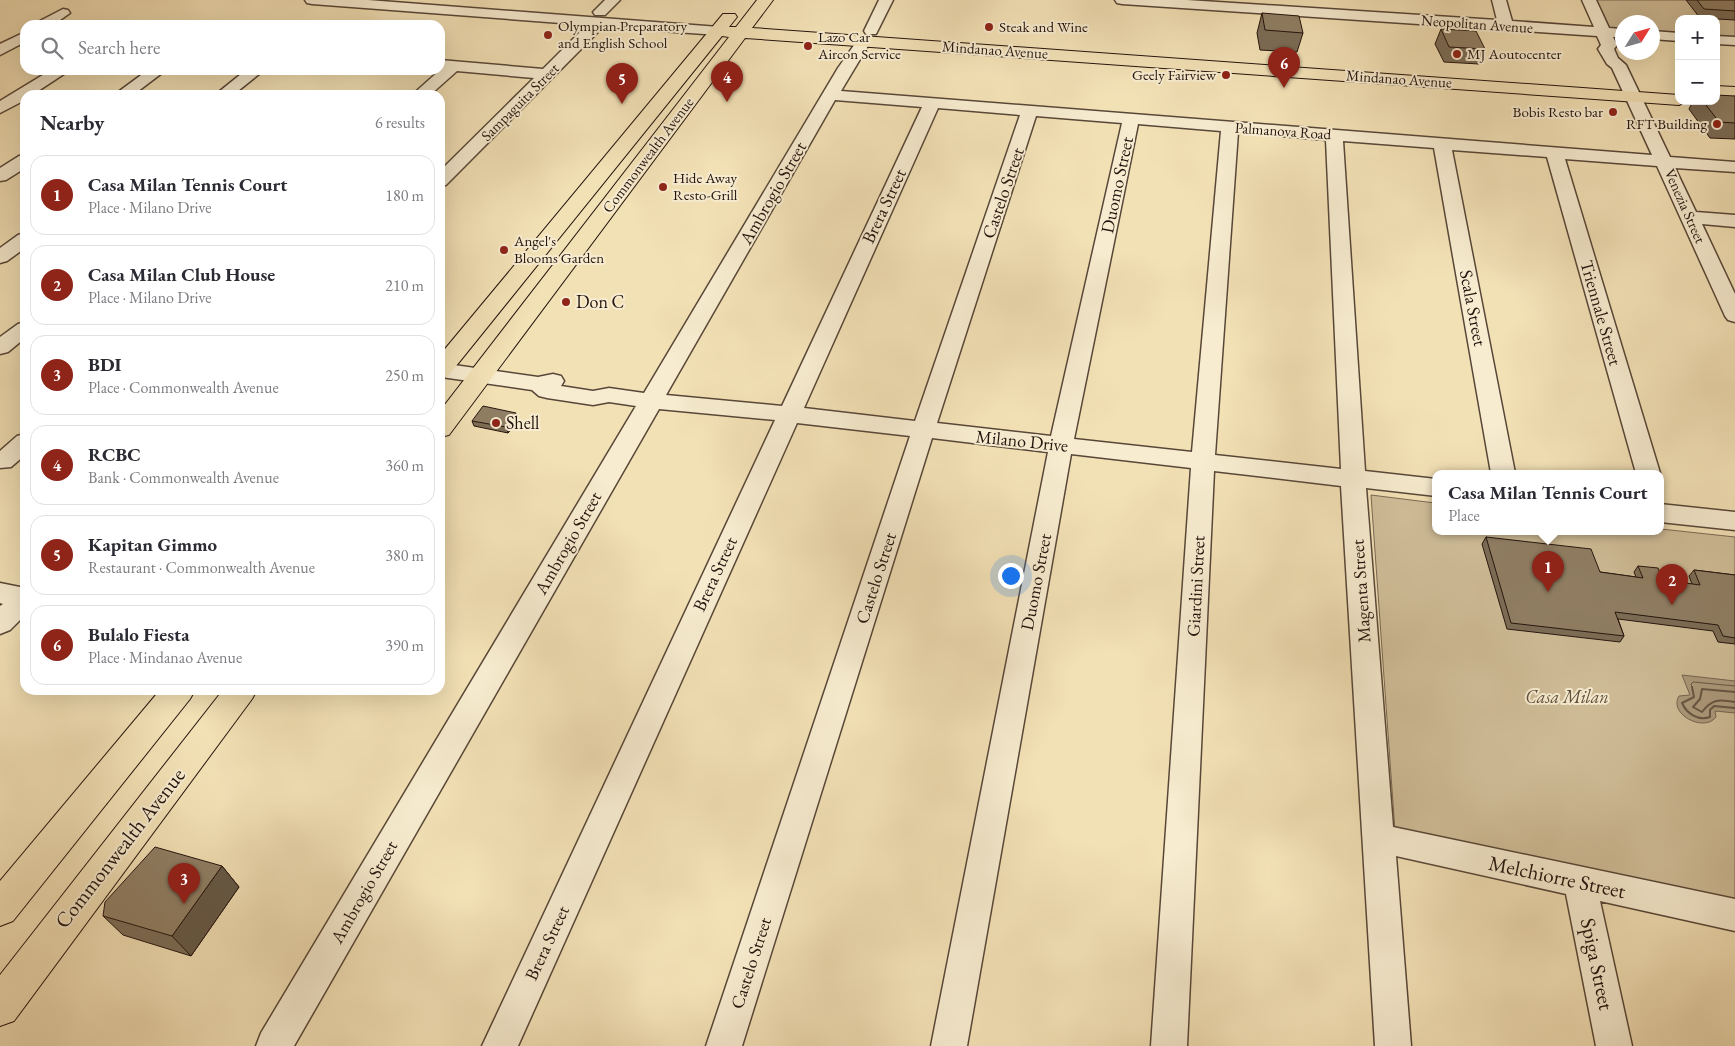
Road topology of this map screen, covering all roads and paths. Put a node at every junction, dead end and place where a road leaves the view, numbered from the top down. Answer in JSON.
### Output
{"nodes":[{"id":1,"x":312,"y":0,"type":"edge"},
{"id":2,"x":444,"y":0,"type":"edge"},
{"id":3,"x":613,"y":0,"type":"edge"},
{"id":4,"x":765,"y":0,"type":"edge"},
{"id":5,"x":886,"y":0,"type":"edge"},
{"id":6,"x":1122,"y":0,"type":"edge"},
{"id":7,"x":1499,"y":0,"type":"edge"},
{"id":8,"x":1589,"y":0,"type":"edge"},
{"id":9,"x":1152,"y":1,"type":"edge"},
{"id":10,"x":740,"y":4,"type":"dead end"},
{"id":11,"x":1240,"y":4,"type":"edge"},
{"id":12,"x":1329,"y":7,"type":"edge"},
{"id":13,"x":63,"y":14,"type":"dead end"},
{"id":14,"x":600,"y":17,"type":"junction"},
{"id":15,"x":52,"y":20,"type":"edge"},
{"id":16,"x":723,"y":25,"type":"junction"},
{"id":17,"x":1506,"y":26,"type":"junction"},
{"id":18,"x":745,"y":27,"type":"junction"},
{"id":19,"x":8,"y":31,"type":"dead end"},
{"id":20,"x":20,"y":33,"type":"edge"},
{"id":21,"x":1615,"y":35,"type":"edge"},
{"id":22,"x":868,"y":36,"type":"junction"},
{"id":23,"x":1660,"y":36,"type":"edge"},
{"id":24,"x":20,"y":37,"type":"edge"},
{"id":25,"x":1675,"y":37,"type":"edge"},
{"id":26,"x":1606,"y":38,"type":"junction"},
{"id":27,"x":1720,"y":40,"type":"edge"},
{"id":28,"x":1735,"y":41,"type":"edge"},
{"id":29,"x":0,"y":50,"type":"edge"},
{"id":30,"x":447,"y":65,"type":"edge"},
{"id":31,"x":548,"y":74,"type":"junction"},
{"id":32,"x":54,"y":75,"type":"edge"},
{"id":33,"x":151,"y":75,"type":"edge"},
{"id":34,"x":249,"y":75,"type":"edge"},
{"id":35,"x":438,"y":75,"type":"edge"},
{"id":36,"x":1675,"y":88,"type":"edge"},
{"id":37,"x":29,"y":90,"type":"edge"},
{"id":38,"x":129,"y":90,"type":"edge"},
{"id":39,"x":230,"y":90,"type":"edge"},
{"id":40,"x":424,"y":90,"type":"edge"},
{"id":41,"x":1631,"y":90,"type":"junction"},
{"id":42,"x":1720,"y":91,"type":"edge"},
{"id":43,"x":1735,"y":92,"type":"edge"},
{"id":44,"x":830,"y":94,"type":"junction"},
{"id":45,"x":20,"y":96,"type":"edge"},
{"id":46,"x":1675,"y":99,"type":"edge"},
{"id":47,"x":932,"y":103,"type":"junction"},
{"id":48,"x":1720,"y":103,"type":"edge"},
{"id":49,"x":1735,"y":104,"type":"edge"},
{"id":50,"x":0,"y":108,"type":"edge"},
{"id":51,"x":1030,"y":111,"type":"junction"},
{"id":52,"x":1131,"y":119,"type":"junction"},
{"id":53,"x":1230,"y":127,"type":"junction"},
{"id":54,"x":1334,"y":135,"type":"junction"},
{"id":55,"x":1442,"y":143,"type":"junction"},
{"id":56,"x":1554,"y":152,"type":"junction"},
{"id":57,"x":1665,"y":161,"type":"junction"},
{"id":58,"x":20,"y":163,"type":"edge"},
{"id":59,"x":1735,"y":167,"type":"edge"},
{"id":60,"x":0,"y":176,"type":"edge"},
{"id":61,"x":445,"y":176,"type":"edge"},
{"id":62,"x":1690,"y":218,"type":"junction"},
{"id":63,"x":1735,"y":221,"type":"edge"},
{"id":64,"x":20,"y":243,"type":"edge"},
{"id":65,"x":0,"y":257,"type":"edge"},
{"id":66,"x":1727,"y":280,"type":"edge"},
{"id":67,"x":1735,"y":316,"type":"edge"},
{"id":68,"x":20,"y":332,"type":"edge"},
{"id":69,"x":0,"y":347,"type":"edge"},
{"id":70,"x":445,"y":365,"type":"edge"},
{"id":71,"x":445,"y":371,"type":"edge"},
{"id":72,"x":480,"y":375,"type":"junction"},
{"id":73,"x":651,"y":401,"type":"junction"},
{"id":74,"x":788,"y":414,"type":"junction"},
{"id":75,"x":445,"y":422,"type":"edge"},
{"id":76,"x":924,"y":430,"type":"junction"},
{"id":77,"x":1061,"y":445,"type":"junction"},
{"id":78,"x":20,"y":449,"type":"edge"},
{"id":79,"x":1203,"y":461,"type":"junction"},
{"id":80,"x":9,"y":463,"type":"edge"},
{"id":81,"x":1502,"y":470,"type":"edge"},
{"id":82,"x":1647,"y":470,"type":"edge"},
{"id":83,"x":1353,"y":478,"type":"junction"},
{"id":84,"x":1432,"y":488,"type":"edge"},
{"id":85,"x":1664,"y":513,"type":"edge"},
{"id":86,"x":1735,"y":521,"type":"edge"},
{"id":87,"x":19,"y":597,"type":"edge"},
{"id":88,"x":0,"y":623,"type":"edge"},
{"id":89,"x":175,"y":695,"type":"edge"},
{"id":90,"x":237,"y":695,"type":"edge"},
{"id":91,"x":1380,"y":838,"type":"junction"},
{"id":92,"x":1580,"y":882,"type":"junction"},
{"id":93,"x":0,"y":909,"type":"edge"},
{"id":94,"x":1735,"y":915,"type":"edge"},
{"id":95,"x":0,"y":1007,"type":"edge"},
{"id":96,"x":274,"y":1046,"type":"edge"},
{"id":97,"x":500,"y":1046,"type":"edge"},
{"id":98,"x":724,"y":1046,"type":"edge"},
{"id":99,"x":949,"y":1046,"type":"edge"},
{"id":100,"x":1169,"y":1046,"type":"edge"},
{"id":101,"x":1393,"y":1046,"type":"edge"},
{"id":102,"x":1614,"y":1046,"type":"edge"}],
"edges":[{"from":1,"to":14,"type":"street","name":"Mindanao Avenue"},
{"from":2,"to":14,"type":"street","name":"Mindanao Avenue"},
{"from":3,"to":14,"type":"street","name":"Sampaguita Street"},
{"from":4,"to":18,"type":"main road","name":"Commonwealth Avenue"},
{"from":5,"to":22,"type":"street","name":"Ambrogio Street"},
{"from":6,"to":9,"type":"street","name":"Neopolitan Avenue"},
{"from":7,"to":17,"type":"street"},
{"from":8,"to":26,"type":"street"},
{"from":9,"to":11,"type":"street","name":"Neopolitan Avenue"},
{"from":10,"to":16,"type":"main road","name":"Commonwealth Avenue"},
{"from":11,"to":12,"type":"street","name":"Neopolitan Avenue"},
{"from":12,"to":17,"type":"street","name":"Neopolitan Avenue"},
{"from":13,"to":15,"type":"street"},
{"from":14,"to":16,"type":"street","name":"Mindanao Avenue"},
{"from":14,"to":31,"type":"street","name":"Sampaguita Street"},
{"from":16,"to":18,"type":"main road","name":"Mindanao Avenue"},
{"from":16,"to":70,"type":"main road","name":"Commonwealth Avenue"},
{"from":17,"to":26,"type":"street","name":"Neopolitan Avenue"},
{"from":18,"to":22,"type":"main road","name":"Mindanao Avenue"},
{"from":18,"to":72,"type":"main road","name":"Commonwealth Avenue"},
{"from":19,"to":20,"type":"street"},
{"from":21,"to":26,"type":"street","name":"Neopolitan Avenue"},
{"from":22,"to":41,"type":"main road","name":"Mindanao Avenue"},
{"from":22,"to":44,"type":"street","name":"Ambrogio Street"},
{"from":23,"to":25,"type":"street"},
{"from":24,"to":29,"type":"street"},
{"from":26,"to":41,"type":"street","name":"Venezia Street"},
{"from":27,"to":28,"type":"street"},
{"from":30,"to":31,"type":"street"},
{"from":31,"to":61,"type":"street","name":"Sampaguita Street"},
{"from":32,"to":37,"type":"street"},
{"from":33,"to":38,"type":"street"},
{"from":34,"to":39,"type":"street"},
{"from":35,"to":40,"type":"street"},
{"from":36,"to":41,"type":"main road","name":"Mindanao Avenue"},
{"from":41,"to":46,"type":"main road","name":"Mindanao Avenue"},
{"from":41,"to":57,"type":"street","name":"Venezia Street"},
{"from":42,"to":43,"type":"main road"},
{"from":44,"to":47,"type":"street","name":"Palmanova Road"},
{"from":44,"to":73,"type":"street","name":"Ambrogio Street"},
{"from":45,"to":50,"type":"street"},
{"from":47,"to":51,"type":"street","name":"Palmanova Road"},
{"from":47,"to":74,"type":"street","name":"Brera Street"},
{"from":48,"to":49,"type":"main road"},
{"from":51,"to":52,"type":"street","name":"Palmanova Road"},
{"from":51,"to":76,"type":"street","name":"Castelo Street"},
{"from":52,"to":53,"type":"street","name":"Palmanova Road"},
{"from":52,"to":77,"type":"street","name":"Duomo Street"},
{"from":53,"to":54,"type":"street","name":"Palmanova Road"},
{"from":53,"to":79,"type":"street","name":"Giardini Street"},
{"from":54,"to":55,"type":"street","name":"Palmanova Road"},
{"from":54,"to":83,"type":"street","name":"Magenta Street"},
{"from":55,"to":56,"type":"street","name":"Palmanova Road"},
{"from":55,"to":81,"type":"street","name":"Scala Street"},
{"from":56,"to":57,"type":"street","name":"Palmanova Road"},
{"from":56,"to":82,"type":"street","name":"Triennale Street"},
{"from":57,"to":59,"type":"street","name":"Palmanova Road"},
{"from":57,"to":62,"type":"street","name":"Venezia Street"},
{"from":58,"to":60,"type":"street"},
{"from":62,"to":63,"type":"street"},
{"from":62,"to":66,"type":"street","name":"Venezia Street"},
{"from":64,"to":65,"type":"street"},
{"from":66,"to":67,"type":"street","name":"Venezia Street"},
{"from":68,"to":69,"type":"street"},
{"from":71,"to":72,"type":"street","name":"Milano Drive"},
{"from":72,"to":73,"type":"street","name":"Milano Drive"},
{"from":72,"to":75,"type":"main road","name":"Commonwealth Avenue"},
{"from":73,"to":74,"type":"street","name":"Milano Drive"},
{"from":73,"to":96,"type":"street","name":"Ambrogio Street"},
{"from":74,"to":76,"type":"street","name":"Milano Drive"},
{"from":74,"to":97,"type":"street","name":"Brera Street"},
{"from":76,"to":77,"type":"street","name":"Milano Drive"},
{"from":76,"to":98,"type":"street","name":"Castelo Street"},
{"from":77,"to":79,"type":"street","name":"Milano Drive"},
{"from":77,"to":99,"type":"street","name":"Duomo Street"},
{"from":78,"to":80,"type":"street"},
{"from":79,"to":83,"type":"street","name":"Milano Drive"},
{"from":79,"to":100,"type":"street","name":"Giardini Street"},
{"from":83,"to":84,"type":"street","name":"Milano Drive"},
{"from":83,"to":91,"type":"street","name":"Magenta Street"},
{"from":85,"to":86,"type":"street"},
{"from":87,"to":88,"type":"street"},
{"from":89,"to":93,"type":"main road"},
{"from":90,"to":95,"type":"main road","name":"Commonwealth Avenue"},
{"from":91,"to":92,"type":"street","name":"Melchiorre Street"},
{"from":91,"to":101,"type":"street","name":"Magenta Street"},
{"from":92,"to":94,"type":"street","name":"Melchiorre Street"},
{"from":92,"to":102,"type":"street","name":"Spiga Street"}]}
